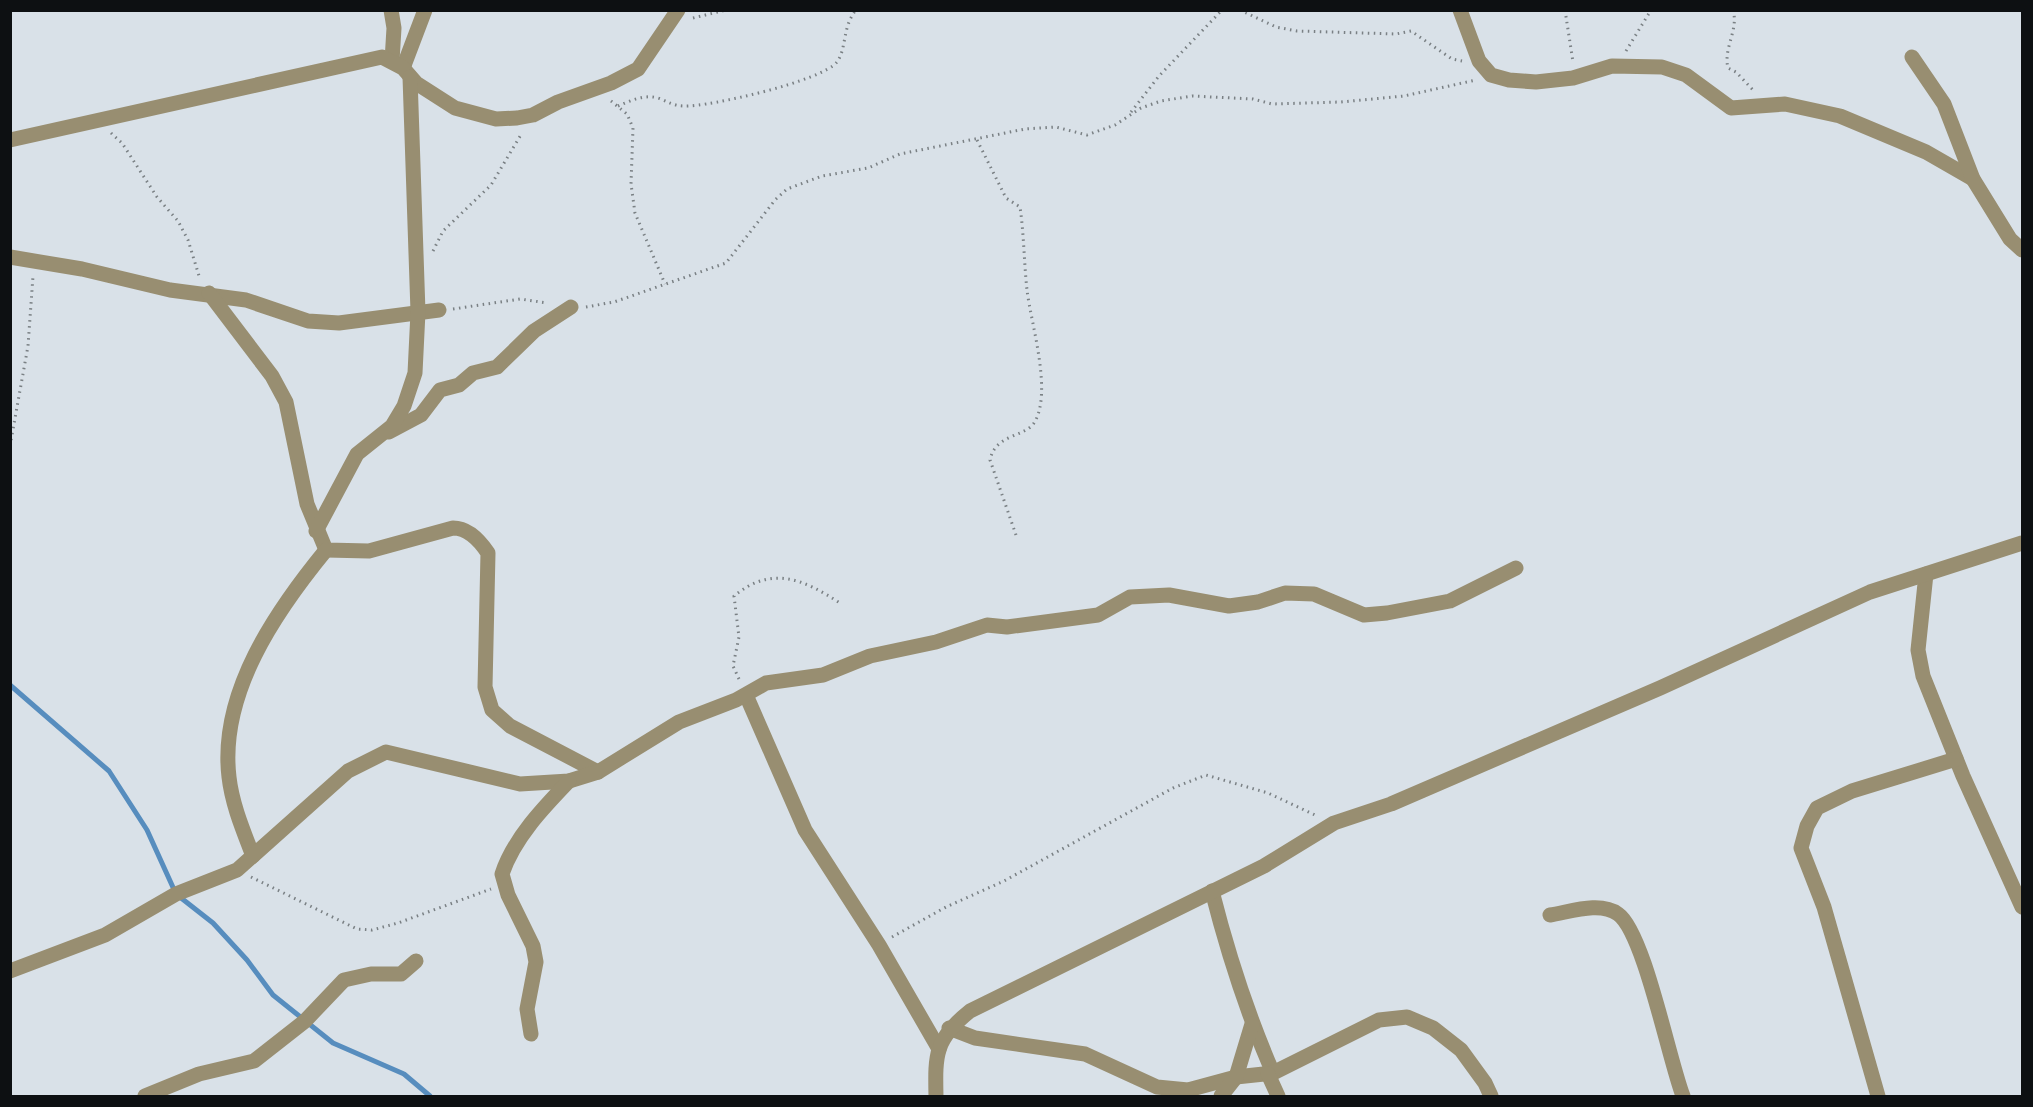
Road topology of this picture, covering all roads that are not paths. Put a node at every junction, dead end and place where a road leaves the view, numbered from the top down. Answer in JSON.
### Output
{"nodes":[{"id":1,"x":391,"y":10,"type":"edge"},
{"id":2,"x":425,"y":10,"type":"edge"},
{"id":3,"x":1460,"y":10,"type":"edge"},
{"id":4,"x":674,"y":17,"type":"edge"},
{"id":5,"x":1912,"y":57,"type":"dead end"},
{"id":6,"x":402,"y":69,"type":"junction"},
{"id":7,"x":10,"y":140,"type":"edge"},
{"id":8,"x":1973,"y":179,"type":"junction"},
{"id":9,"x":2022,"y":250,"type":"edge"},
{"id":10,"x":10,"y":257,"type":"edge"},
{"id":11,"x":209,"y":293,"type":"junction"},
{"id":12,"x":571,"y":307,"type":"road end"},
{"id":13,"x":439,"y":310,"type":"road end"},
{"id":14,"x":418,"y":312,"type":"junction"},
{"id":15,"x":378,"y":437,"type":"junction"},
{"id":16,"x":316,"y":531,"type":"junction"},
{"id":17,"x":2022,"y":543,"type":"edge"},
{"id":18,"x":326,"y":550,"type":"junction"},
{"id":19,"x":1516,"y":568,"type":"dead end"},
{"id":20,"x":1926,"y":574,"type":"junction"},
{"id":21,"x":746,"y":694,"type":"junction"},
{"id":22,"x":1956,"y":759,"type":"junction"},
{"id":23,"x":598,"y":772,"type":"junction"},
{"id":24,"x":569,"y":781,"type":"junction"},
{"id":25,"x":253,"y":856,"type":"junction"},
{"id":26,"x":1212,"y":891,"type":"junction"},
{"id":27,"x":2022,"y":907,"type":"edge"},
{"id":28,"x":1550,"y":915,"type":"dead end"},
{"id":29,"x":416,"y":961,"type":"dead end"},
{"id":30,"x":10,"y":971,"type":"edge"},
{"id":31,"x":1252,"y":1024,"type":"junction"},
{"id":32,"x":949,"y":1028,"type":"junction"},
{"id":33,"x":531,"y":1034,"type":"dead end"},
{"id":34,"x":939,"y":1049,"type":"junction"},
{"id":35,"x":1271,"y":1073,"type":"junction"},
{"id":36,"x":1236,"y":1077,"type":"junction"},
{"id":37,"x":1140,"y":1079,"type":"junction"},
{"id":38,"x":145,"y":1096,"type":"edge"},
{"id":39,"x":936,"y":1096,"type":"edge"},
{"id":40,"x":1152,"y":1096,"type":"edge"},
{"id":41,"x":1221,"y":1096,"type":"edge"},
{"id":42,"x":1278,"y":1096,"type":"edge"},
{"id":43,"x":1491,"y":1096,"type":"edge"},
{"id":44,"x":1683,"y":1096,"type":"edge"},
{"id":45,"x":1878,"y":1096,"type":"edge"}],
"edges":[{"from":1,"to":6,"type":"street"},
{"from":2,"to":6,"type":"street"},
{"from":3,"to":8,"type":"street"},
{"from":4,"to":6,"type":"street"},
{"from":5,"to":8,"type":"street"},
{"from":6,"to":7,"type":"street"},
{"from":6,"to":14,"type":"street"},
{"from":8,"to":9,"type":"street"},
{"from":10,"to":11,"type":"street"},
{"from":11,"to":14,"type":"street"},
{"from":11,"to":16,"type":"street"},
{"from":12,"to":15,"type":"street"},
{"from":13,"to":14,"type":"street"},
{"from":14,"to":15,"type":"street"},
{"from":15,"to":16,"type":"street"},
{"from":16,"to":18,"type":"street"},
{"from":17,"to":20,"type":"street"},
{"from":18,"to":23,"type":"street"},
{"from":18,"to":25,"type":"street"},
{"from":19,"to":21,"type":"street"},
{"from":20,"to":22,"type":"street"},
{"from":20,"to":26,"type":"street"},
{"from":21,"to":23,"type":"street"},
{"from":21,"to":34,"type":"street"},
{"from":22,"to":27,"type":"street"},
{"from":22,"to":45,"type":"street"},
{"from":23,"to":24,"type":"street"},
{"from":24,"to":25,"type":"street"},
{"from":24,"to":33,"type":"street"},
{"from":25,"to":30,"type":"street"},
{"from":26,"to":31,"type":"street"},
{"from":26,"to":32,"type":"street"},
{"from":28,"to":44,"type":"street"},
{"from":29,"to":38,"type":"street"},
{"from":31,"to":35,"type":"street"},
{"from":31,"to":36,"type":"street"},
{"from":32,"to":34,"type":"street"},
{"from":32,"to":37,"type":"street"},
{"from":34,"to":39,"type":"street"},
{"from":35,"to":36,"type":"street"},
{"from":35,"to":42,"type":"street"},
{"from":35,"to":43,"type":"street"},
{"from":36,"to":37,"type":"street"},
{"from":36,"to":41,"type":"street"},
{"from":37,"to":40,"type":"street"}]}
